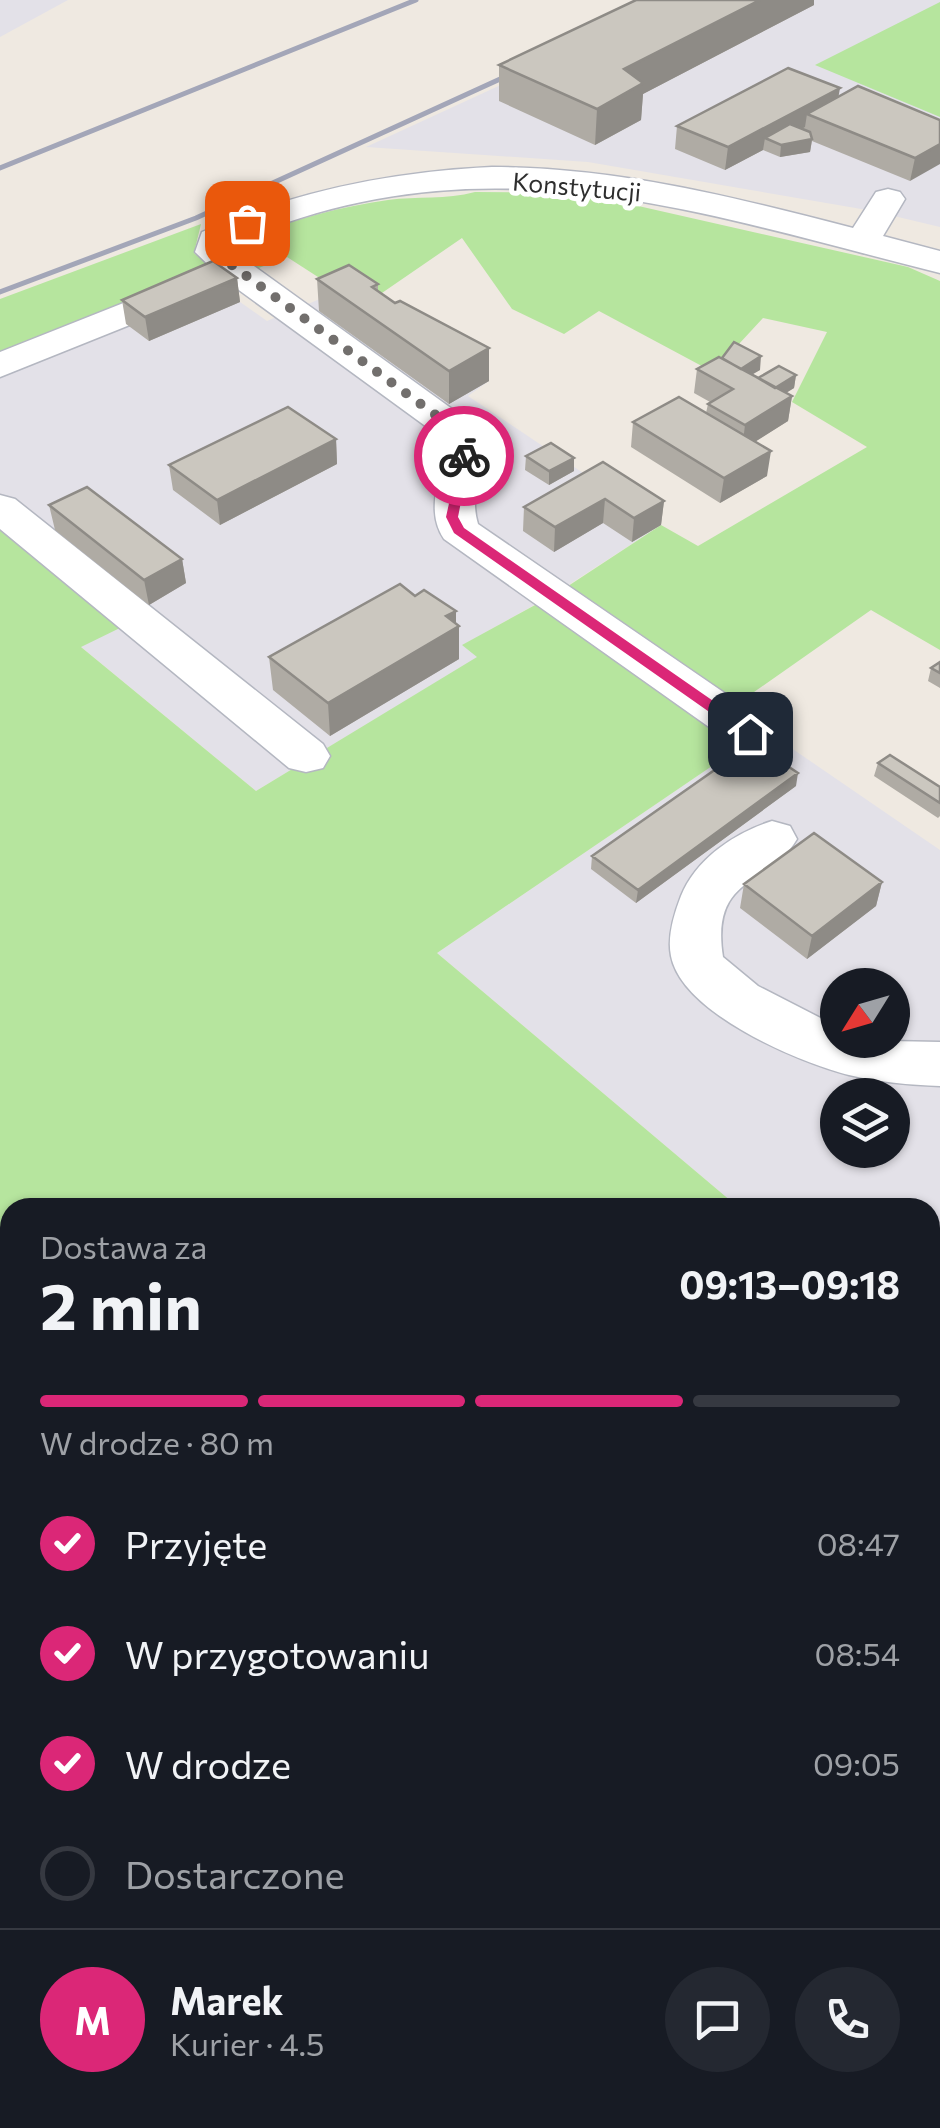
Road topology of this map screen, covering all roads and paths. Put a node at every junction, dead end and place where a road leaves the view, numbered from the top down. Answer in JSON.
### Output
{"nodes":[{"id":1,"x":888,"y":199,"type":"dead end"},
{"id":2,"x":862,"y":243,"type":"junction"},
{"id":3,"x":224,"y":254,"type":"junction"},
{"id":4,"x":940,"y":262,"type":"edge"},
{"id":5,"x":0,"y":366,"type":"edge"},
{"id":6,"x":0,"y":508,"type":"edge"},
{"id":7,"x":750,"y":734,"type":"dead end"},
{"id":8,"x":306,"y":756,"type":"dead end"},
{"id":9,"x":772,"y":839,"type":"dead end"},
{"id":10,"x":940,"y":1064,"type":"edge"}],
"edges":[{"from":1,"to":2,"type":"street"},
{"from":2,"to":3,"type":"street","name":"Konstytucji"},
{"from":2,"to":4,"type":"street","name":"Konstytucji"},
{"from":3,"to":5,"type":"street","name":"Konstytucji"},
{"from":3,"to":7,"type":"street"},
{"from":6,"to":8,"type":"street"},
{"from":9,"to":10,"type":"street"}]}
